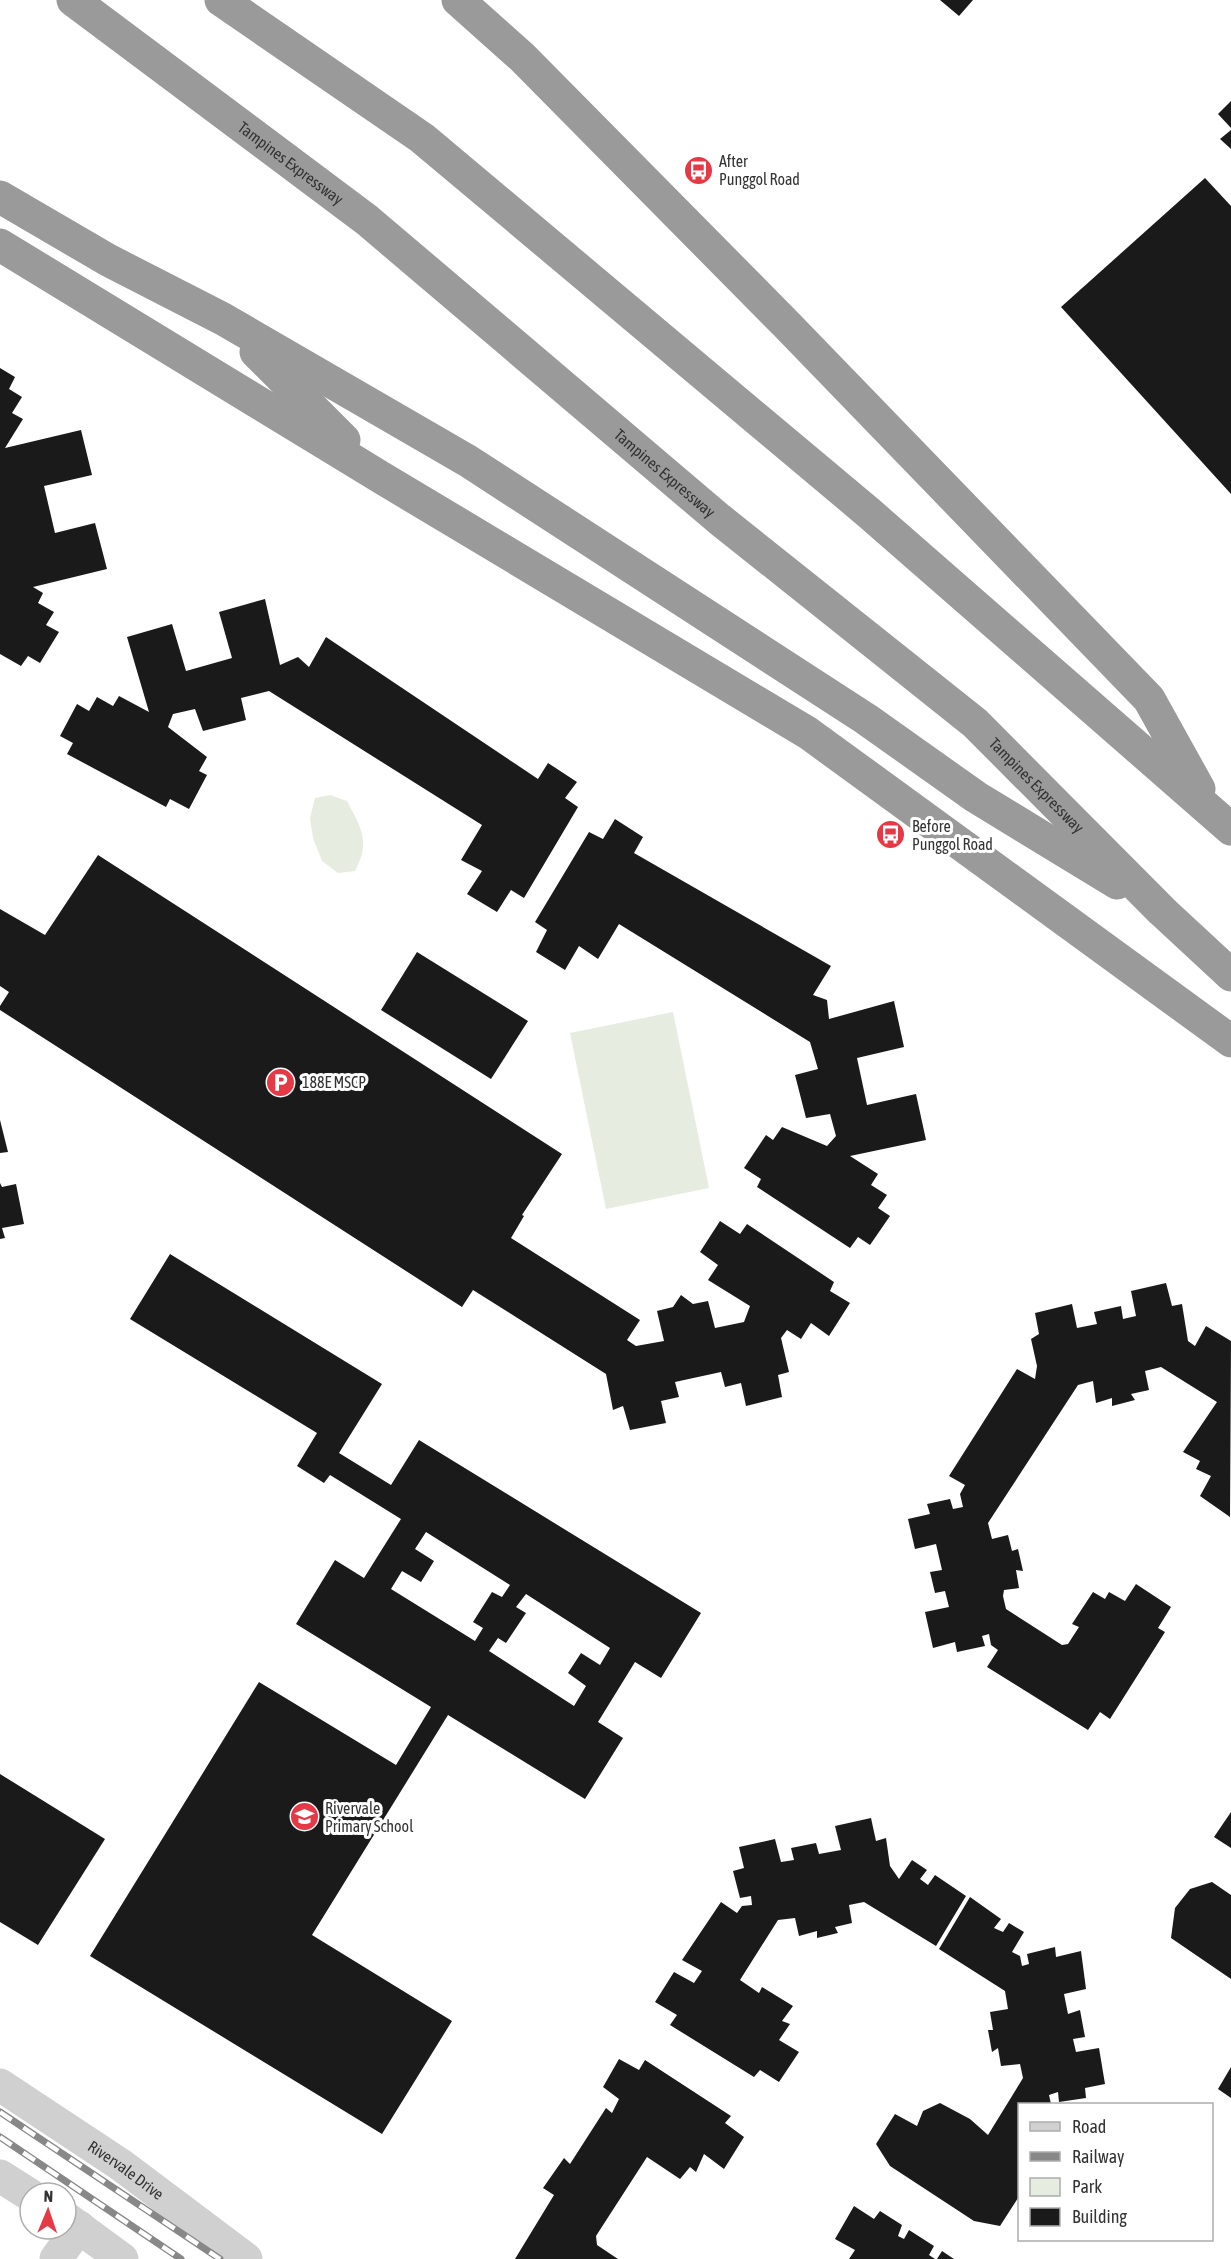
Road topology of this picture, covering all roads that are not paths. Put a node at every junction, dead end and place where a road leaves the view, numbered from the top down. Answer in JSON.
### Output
{"nodes":[{"id":1,"x":73,"y":0,"type":"edge"},
{"id":2,"x":221,"y":0,"type":"edge"},
{"id":3,"x":458,"y":0,"type":"edge"},
{"id":4,"x":0,"y":197,"type":"edge"},
{"id":5,"x":0,"y":244,"type":"edge"},
{"id":6,"x":108,"y":260,"type":"junction"},
{"id":7,"x":222,"y":319,"type":"junction"},
{"id":8,"x":382,"y":478,"type":"junction"},
{"id":9,"x":1221,"y":819,"type":"edge"},
{"id":10,"x":1162,"y":911,"type":"junction"},
{"id":11,"x":1231,"y":975,"type":"edge"},
{"id":12,"x":1231,"y":1041,"type":"edge"},
{"id":13,"x":0,"y":2085,"type":"edge"},
{"id":14,"x":0,"y":2176,"type":"edge"},
{"id":15,"x":18,"y":2187,"type":"edge"},
{"id":16,"x":78,"y":2227,"type":"edge"},
{"id":17,"x":64,"y":2241,"type":"edge"},
{"id":18,"x":56,"y":2259,"type":"edge"},
{"id":19,"x":122,"y":2259,"type":"edge"},
{"id":20,"x":246,"y":2259,"type":"edge"}],
"edges":[{"from":1,"to":10,"type":"highway","name":"Tampines Expressway"},
{"from":2,"to":9,"type":"highway"},
{"from":3,"to":9,"type":"highway"},
{"from":4,"to":6,"type":"highway"},
{"from":5,"to":6,"type":"highway"},
{"from":5,"to":8,"type":"highway"},
{"from":6,"to":7,"type":"highway"},
{"from":7,"to":8,"type":"highway"},
{"from":7,"to":10,"type":"highway"},
{"from":8,"to":12,"type":"highway"},
{"from":10,"to":11,"type":"highway","name":"Tampines Expressway"},
{"from":13,"to":20,"type":"street","name":"Rivervale Drive"},
{"from":14,"to":15,"type":"street"},
{"from":16,"to":19,"type":"street"},
{"from":17,"to":18,"type":"street"}]}
